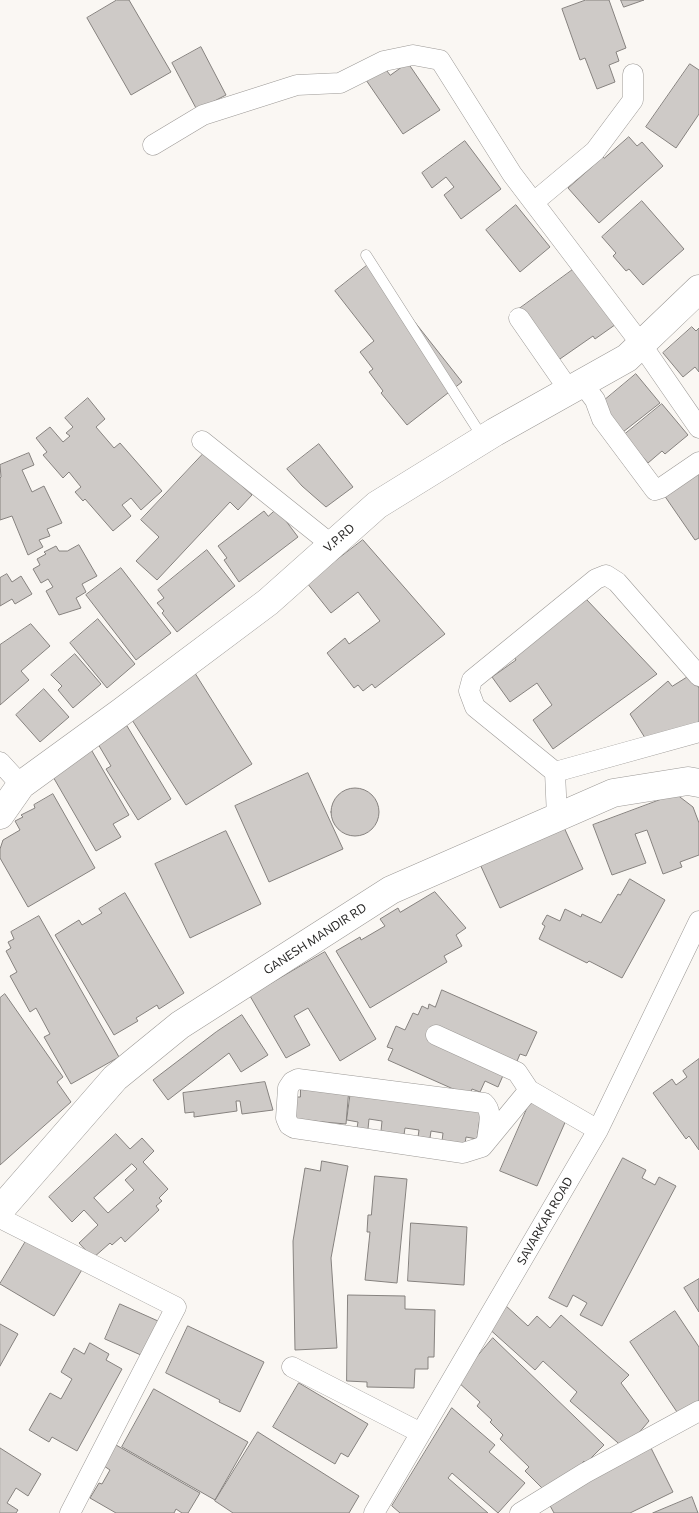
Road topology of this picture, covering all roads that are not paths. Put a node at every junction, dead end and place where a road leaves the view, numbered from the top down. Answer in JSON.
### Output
{"nodes":[{"id":1,"x":633,"y":74,"type":"dead end"},
{"id":2,"x":153,"y":145,"type":"dead end"},
{"id":3,"x":534,"y":202,"type":"junction"},
{"id":4,"x":366,"y":256,"type":"dead end"},
{"id":5,"x":699,"y":289,"type":"edge"},
{"id":6,"x":519,"y":318,"type":"dead end"},
{"id":7,"x":641,"y":344,"type":"junction"},
{"id":8,"x":576,"y":387,"type":"junction"},
{"id":9,"x":699,"y":428,"type":"edge"},
{"id":10,"x":484,"y":440,"type":"junction"},
{"id":11,"x":202,"y":441,"type":"dead end"},
{"id":12,"x":699,"y":462,"type":"edge"},
{"id":13,"x":332,"y":545,"type":"junction"},
{"id":14,"x":699,"y":676,"type":"edge"},
{"id":15,"x":699,"y":732,"type":"edge"},
{"id":16,"x":0,"y":762,"type":"edge"},
{"id":17,"x":555,"y":772,"type":"junction"},
{"id":18,"x":699,"y":782,"type":"edge"},
{"id":19,"x":20,"y":785,"type":"junction"},
{"id":20,"x":0,"y":815,"type":"edge"},
{"id":21,"x":557,"y":817,"type":"junction"},
{"id":22,"x":699,"y":921,"type":"edge"},
{"id":23,"x":436,"y":1035,"type":"dead end"},
{"id":24,"x":529,"y":1090,"type":"junction"},
{"id":25,"x":598,"y":1130,"type":"junction"},
{"id":26,"x":487,"y":1141,"type":"junction"},
{"id":27,"x":0,"y":1210,"type":"edge"},
{"id":28,"x":0,"y":1218,"type":"edge"},
{"id":29,"x":292,"y":1367,"type":"dead end"},
{"id":30,"x":699,"y":1411,"type":"edge"},
{"id":31,"x":421,"y":1433,"type":"junction"},
{"id":32,"x":70,"y":1513,"type":"edge"},
{"id":33,"x":374,"y":1513,"type":"edge"},
{"id":34,"x":520,"y":1513,"type":"edge"}],
"edges":[{"from":1,"to":3,"type":"street"},
{"from":2,"to":3,"type":"street"},
{"from":3,"to":7,"type":"street"},
{"from":4,"to":10,"type":"lane"},
{"from":5,"to":7,"type":"street","name":"V.P.RD"},
{"from":6,"to":8,"type":"street"},
{"from":7,"to":8,"type":"street","name":"V.P.RD"},
{"from":7,"to":9,"type":"street"},
{"from":8,"to":10,"type":"street","name":"V.P.RD"},
{"from":8,"to":12,"type":"street"},
{"from":10,"to":13,"type":"street","name":"V.P.RD"},
{"from":11,"to":13,"type":"street"},
{"from":13,"to":19,"type":"street","name":"V.P.RD"},
{"from":14,"to":17,"type":"street"},
{"from":15,"to":17,"type":"street"},
{"from":16,"to":19,"type":"street"},
{"from":17,"to":21,"type":"street"},
{"from":18,"to":21,"type":"street","name":"GANESH MANDIR RD"},
{"from":19,"to":20,"type":"street","name":"V.P.RD"},
{"from":21,"to":27,"type":"street","name":"GANESH MANDIR RD"},
{"from":22,"to":25,"type":"street","name":"SAVARKAR ROAD"},
{"from":23,"to":24,"type":"street"},
{"from":24,"to":25,"type":"street"},
{"from":24,"to":26,"type":"street"},
{"from":25,"to":31,"type":"street","name":"SAVARKAR ROAD"},
{"from":26,"to":26,"type":"street"},
{"from":28,"to":32,"type":"street"},
{"from":29,"to":31,"type":"street"},
{"from":30,"to":34,"type":"street"},
{"from":31,"to":33,"type":"street","name":"SAVARKAR ROAD"}]}
